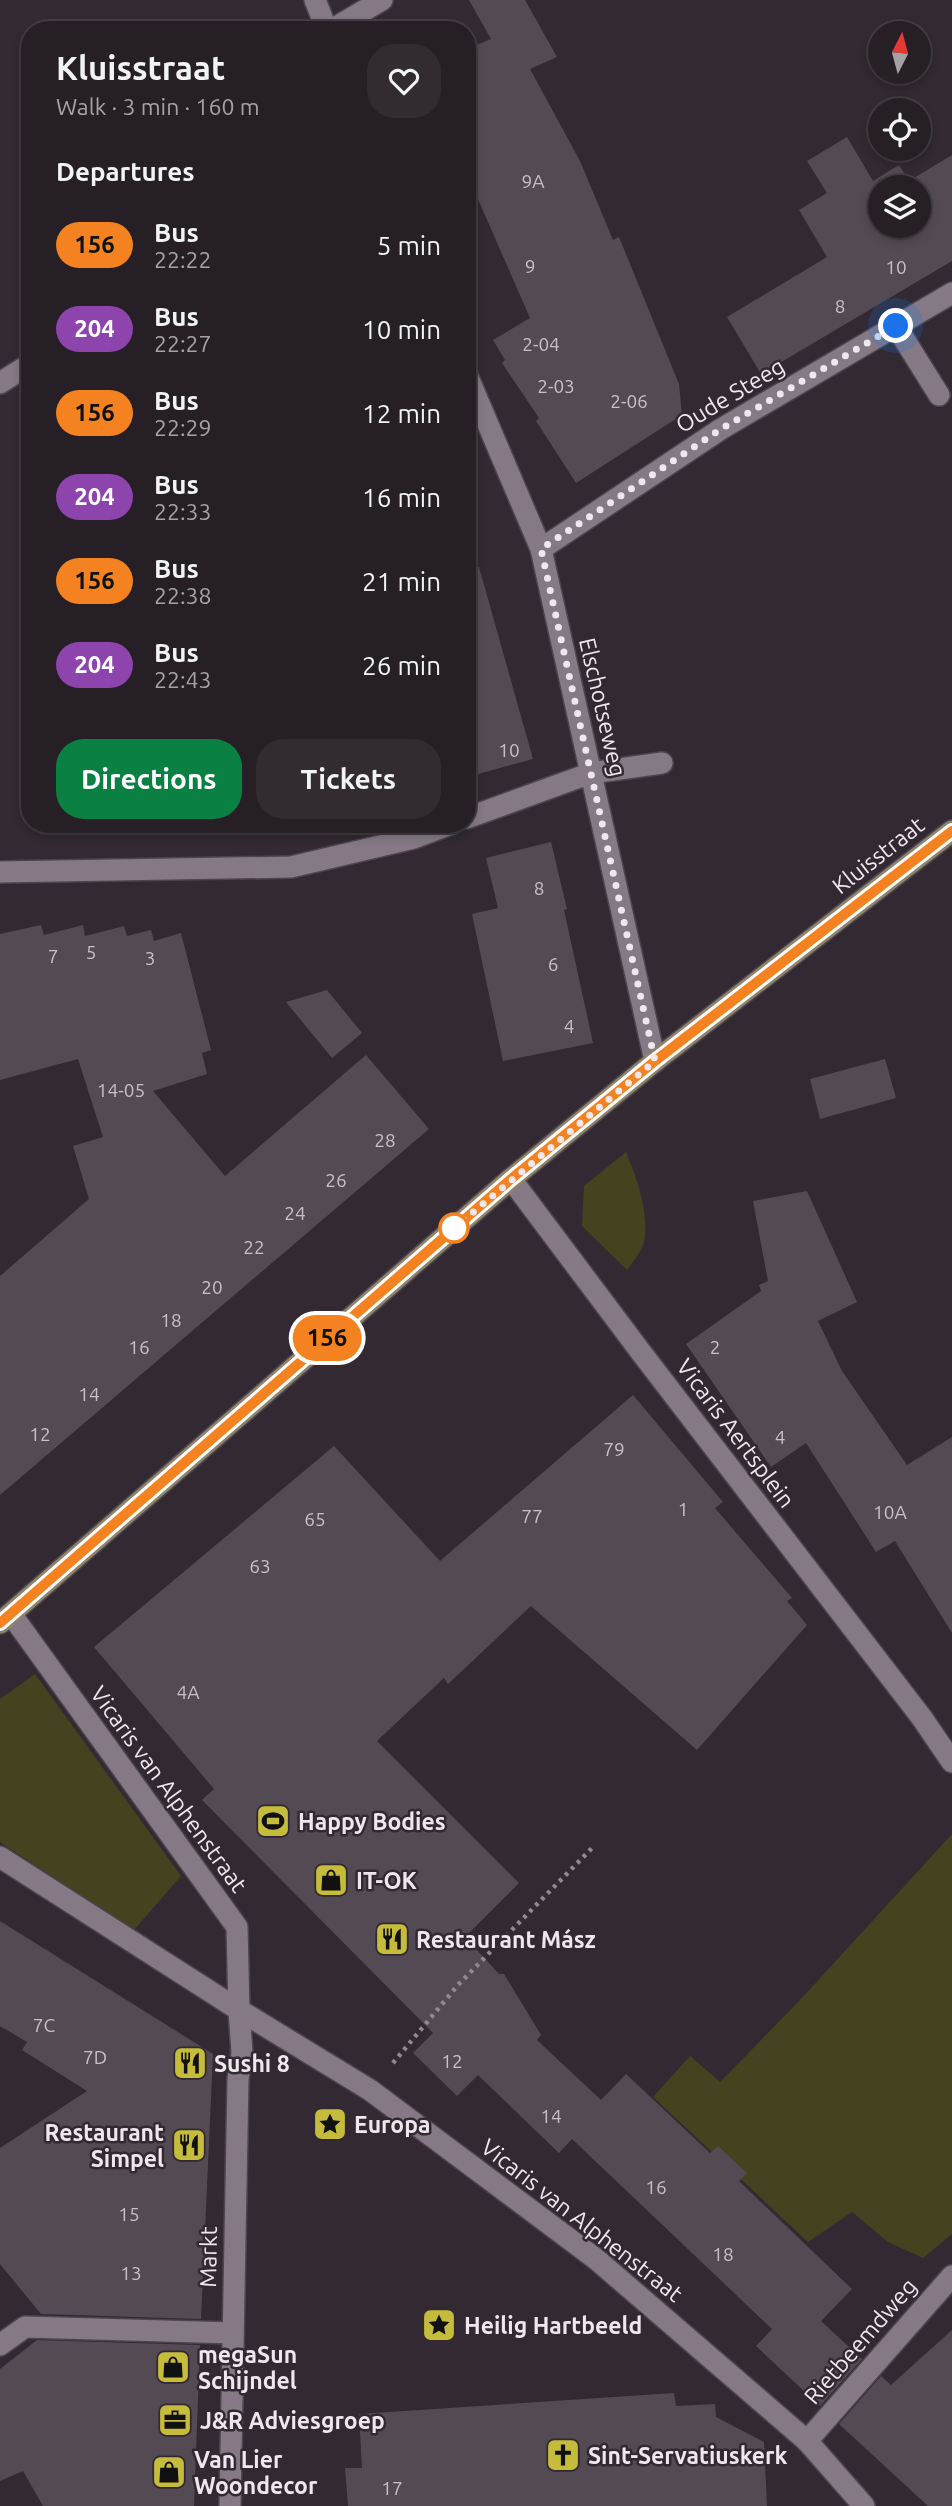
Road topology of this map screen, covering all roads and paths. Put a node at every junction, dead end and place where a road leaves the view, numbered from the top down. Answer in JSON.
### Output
{"nodes":[{"id":1,"x":315,"y":0,"type":"edge"},
{"id":2,"x":382,"y":0,"type":"edge"},
{"id":3,"x":325,"y":21,"type":"edge"},
{"id":4,"x":345,"y":21,"type":"edge"},
{"id":5,"x":952,"y":293,"type":"edge"},
{"id":6,"x":896,"y":326,"type":"junction"},
{"id":7,"x":21,"y":370,"type":"edge"},
{"id":8,"x":0,"y":383,"type":"edge"},
{"id":9,"x":939,"y":395,"type":"dead end"},
{"id":10,"x":476,"y":396,"type":"edge"},
{"id":11,"x":541,"y":549,"type":"junction"},
{"id":12,"x":662,"y":763,"type":"dead end"},
{"id":13,"x":591,"y":774,"type":"junction"},
{"id":14,"x":476,"y":815,"type":"edge"},
{"id":15,"x":952,"y":831,"type":"edge"},
{"id":16,"x":427,"y":833,"type":"edge"},
{"id":17,"x":0,"y":872,"type":"edge"},
{"id":18,"x":655,"y":1061,"type":"junction"},
{"id":19,"x":511,"y":1179,"type":"junction"},
{"id":20,"x":5,"y":1618,"type":"edge"},
{"id":21,"x":952,"y":1762,"type":"edge"},
{"id":22,"x":595,"y":1845,"type":"dead end"},
{"id":23,"x":0,"y":1857,"type":"edge"},
{"id":24,"x":239,"y":2010,"type":"junction"},
{"id":25,"x":370,"y":2090,"type":"junction"},
{"id":26,"x":952,"y":2276,"type":"edge"},
{"id":27,"x":233,"y":2333,"type":"junction"},
{"id":28,"x":0,"y":2345,"type":"edge"},
{"id":29,"x":807,"y":2441,"type":"junction"},
{"id":30,"x":230,"y":2506,"type":"edge"},
{"id":31,"x":864,"y":2506,"type":"edge"}],
"edges":[{"from":1,"to":3,"type":"street"},
{"from":2,"to":4,"type":"street"},
{"from":5,"to":6,"type":"street","name":"Oude Steeg"},
{"from":6,"to":9,"type":"street"},
{"from":6,"to":11,"type":"street","name":"Oude Steeg"},
{"from":7,"to":8,"type":"street"},
{"from":10,"to":11,"type":"street","name":"Elschotseweg"},
{"from":11,"to":13,"type":"street","name":"Elschotseweg"},
{"from":12,"to":13,"type":"street"},
{"from":13,"to":14,"type":"street"},
{"from":13,"to":18,"type":"street","name":"Elschotseweg"},
{"from":15,"to":18,"type":"street","name":"Kluisstraat"},
{"from":16,"to":17,"type":"street"},
{"from":18,"to":19,"type":"street","name":"Kluisstraat"},
{"from":19,"to":20,"type":"street","name":"Kluisstraat"},
{"from":19,"to":21,"type":"street","name":"Vicaris Aertsplein"},
{"from":20,"to":24,"type":"street","name":"Vicaris van Alphenstraat"},
{"from":22,"to":25,"type":"path"},
{"from":23,"to":24,"type":"street","name":"Vicaris van Alphenstraat"},
{"from":24,"to":25,"type":"street","name":"Vicaris van Alphenstraat"},
{"from":24,"to":27,"type":"street","name":"Markt"},
{"from":25,"to":29,"type":"street","name":"Vicaris van Alphenstraat"},
{"from":26,"to":29,"type":"street","name":"Rietbeemdweg"},
{"from":27,"to":28,"type":"street"},
{"from":27,"to":30,"type":"street","name":"Markt"},
{"from":29,"to":31,"type":"street","name":"Vicaris van Alphenstraat"}]}
